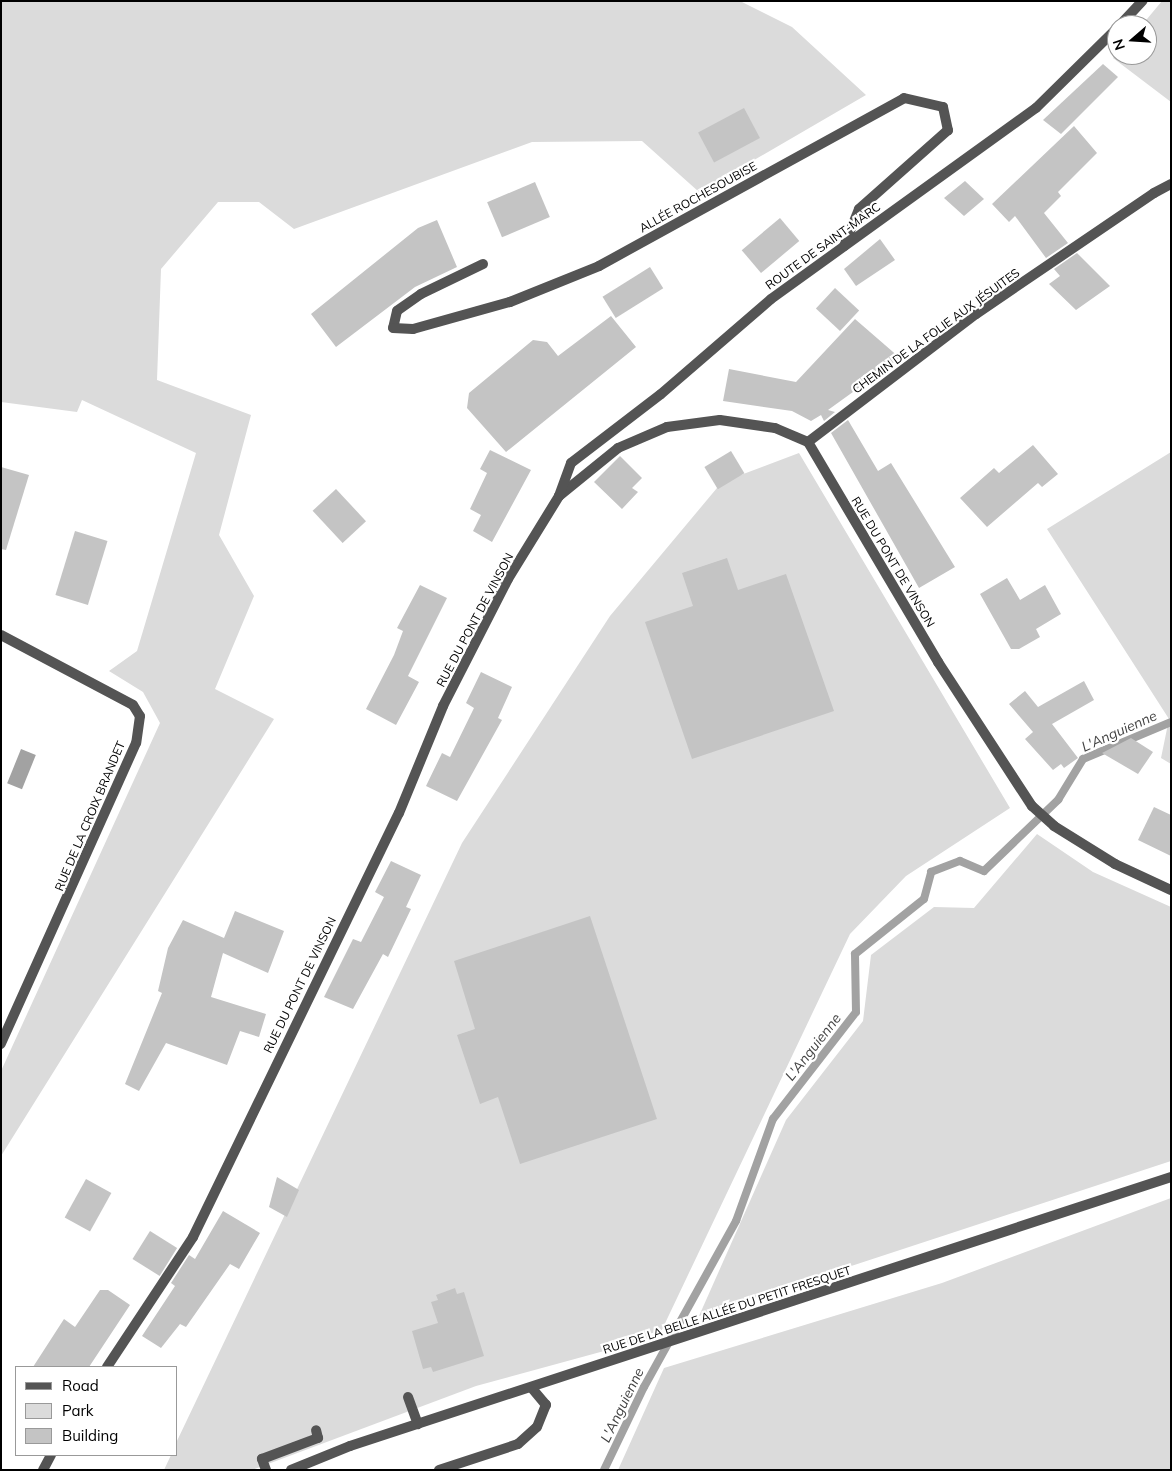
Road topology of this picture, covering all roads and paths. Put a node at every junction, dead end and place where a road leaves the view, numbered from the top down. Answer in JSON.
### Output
{"nodes":[{"id":1,"x":1142,"y":1,"type":"edge"},
{"id":2,"x":1129,"y":15,"type":"edge"},
{"id":3,"x":1107,"y":38,"type":"edge"},
{"id":4,"x":1171,"y":184,"type":"edge"},
{"id":5,"x":844,"y":246,"type":"junction"},
{"id":6,"x":483,"y":264,"type":"dead end"},
{"id":7,"x":808,"y":442,"type":"junction"},
{"id":8,"x":559,"y":496,"type":"junction"},
{"id":9,"x":1,"y":635,"type":"edge"},
{"id":10,"x":1171,"y":890,"type":"edge"},
{"id":11,"x":1,"y":1044,"type":"edge"},
{"id":12,"x":1171,"y":1177,"type":"edge"},
{"id":13,"x":108,"y":1366,"type":"edge"},
{"id":14,"x":532,"y":1387,"type":"junction"},
{"id":15,"x":408,"y":1397,"type":"dead end"},
{"id":16,"x":418,"y":1424,"type":"junction"},
{"id":17,"x":316,"y":1430,"type":"dead end"},
{"id":18,"x":50,"y":1456,"type":"edge"},
{"id":19,"x":43,"y":1470,"type":"edge"},
{"id":20,"x":266,"y":1470,"type":"edge"},
{"id":21,"x":291,"y":1470,"type":"edge"},
{"id":22,"x":439,"y":1470,"type":"edge"}],
"edges":[{"from":1,"to":2,"type":"street"},
{"from":3,"to":5,"type":"street","name":"ROUTE DE SAINT-MARC"},
{"from":4,"to":7,"type":"street","name":"CHEMIN DE LA FOLIE AUX JÉSUITES"},
{"from":5,"to":6,"type":"street","name":"ALLÉE ROCHESOUBISE"},
{"from":5,"to":8,"type":"street","name":"ROUTE DE SAINT-MARC"},
{"from":7,"to":8,"type":"street","name":"RUE DU PONT DE VINSON"},
{"from":7,"to":10,"type":"street","name":"RUE DU PONT DE VINSON"},
{"from":8,"to":13,"type":"street","name":"RUE DU PONT DE VINSON"},
{"from":9,"to":11,"type":"street","name":"RUE DE LA CROIX BRANDET"},
{"from":12,"to":14,"type":"street","name":"RUE DE LA BELLE ALLÉE DU PETIT FRESQUET"},
{"from":14,"to":16,"type":"street","name":"RUE DE LA BELLE ALLÉE DU PETIT FRESQUET"},
{"from":14,"to":22,"type":"street"},
{"from":15,"to":16,"type":"street"},
{"from":16,"to":21,"type":"street","name":"RUE DE LA BELLE ALLÉE DU PETIT FRESQUET"},
{"from":17,"to":20,"type":"street"},
{"from":18,"to":19,"type":"street"}]}
